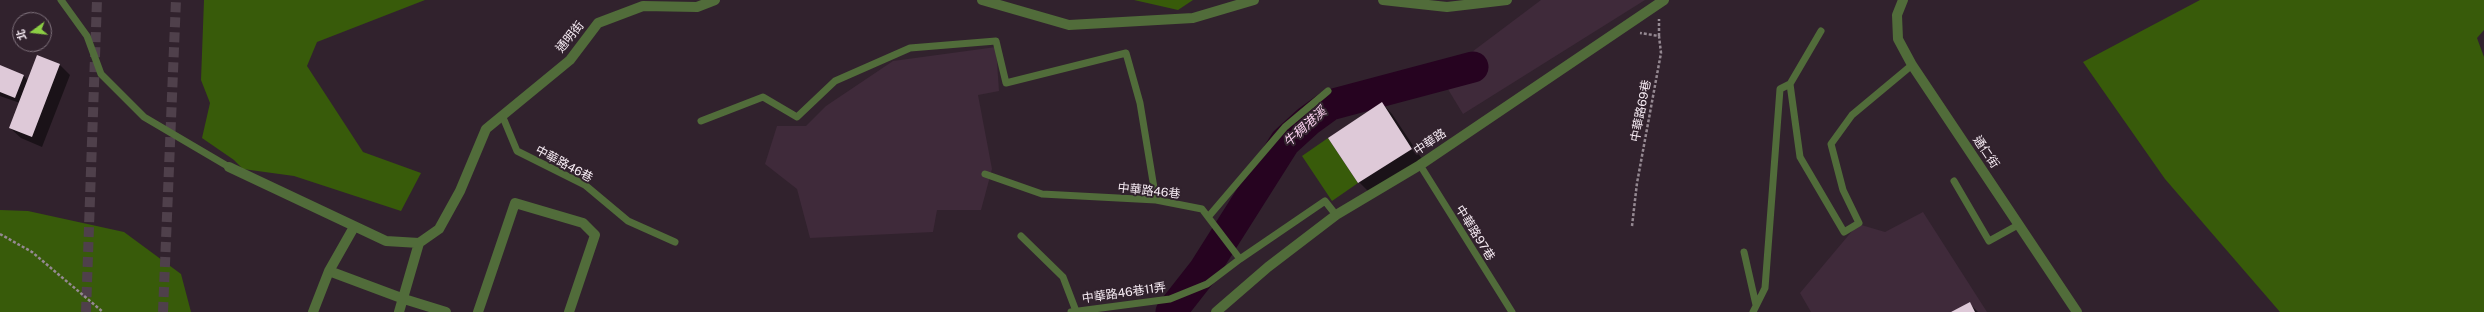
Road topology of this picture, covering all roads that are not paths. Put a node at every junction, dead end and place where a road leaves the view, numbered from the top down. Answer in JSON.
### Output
{"nodes":[{"id":1,"x":61,"y":0,"type":"edge"},
{"id":2,"x":715,"y":0,"type":"edge"},
{"id":3,"x":982,"y":0,"type":"edge"},
{"id":4,"x":1254,"y":0,"type":"edge"},
{"id":5,"x":1383,"y":0,"type":"edge"},
{"id":6,"x":1508,"y":0,"type":"edge"},
{"id":7,"x":1664,"y":0,"type":"edge"},
{"id":8,"x":1903,"y":0,"type":"edge"},
{"id":9,"x":1821,"y":31,"type":"dead end"},
{"id":10,"x":1912,"y":66,"type":"junction"},
{"id":11,"x":1790,"y":84,"type":"junction"},
{"id":12,"x":1328,"y":91,"type":"dead end"},
{"id":13,"x":502,"y":114,"type":"junction"},
{"id":14,"x":701,"y":121,"type":"dead end"},
{"id":15,"x":1420,"y":165,"type":"junction"},
{"id":16,"x":229,"y":167,"type":"joint"},
{"id":17,"x":985,"y":174,"type":"dead end"},
{"id":18,"x":1954,"y":181,"type":"dead end"},
{"id":19,"x":1156,"y":200,"type":"junction"},
{"id":20,"x":1336,"y":215,"type":"junction"},
{"id":21,"x":1211,"y":219,"type":"junction"},
{"id":22,"x":2018,"y":225,"type":"junction"},
{"id":23,"x":354,"y":227,"type":"junction"},
{"id":24,"x":1021,"y":236,"type":"dead end"},
{"id":25,"x":674,"y":242,"type":"dead end"},
{"id":26,"x":419,"y":243,"type":"junction"},
{"id":27,"x":1744,"y":252,"type":"dead end"},
{"id":28,"x":1240,"y":259,"type":"junction"},
{"id":29,"x":329,"y":271,"type":"junction"},
{"id":30,"x":404,"y":299,"type":"junction"},
{"id":31,"x":1755,"y":309,"type":"edge"},
{"id":32,"x":313,"y":312,"type":"edge"},
{"id":33,"x":399,"y":312,"type":"edge"},
{"id":34,"x":446,"y":312,"type":"edge"},
{"id":35,"x":478,"y":312,"type":"edge"},
{"id":36,"x":569,"y":312,"type":"edge"},
{"id":37,"x":1074,"y":312,"type":"edge"},
{"id":38,"x":1216,"y":312,"type":"edge"},
{"id":39,"x":1512,"y":312,"type":"edge"},
{"id":40,"x":2076,"y":312,"type":"edge"}],
"edges":[{"from":1,"to":16,"type":"lane"},
{"from":2,"to":13,"type":"street","name":"通明街"},
{"from":3,"to":4,"type":"street"},
{"from":5,"to":6,"type":"street"},
{"from":7,"to":15,"type":"street","name":"中華路"},
{"from":8,"to":10,"type":"street","name":"通仁街"},
{"from":9,"to":11,"type":"lane"},
{"from":10,"to":11,"type":"lane"},
{"from":10,"to":22,"type":"street","name":"通仁街"},
{"from":11,"to":31,"type":"lane"},
{"from":12,"to":21,"type":"lane"},
{"from":13,"to":25,"type":"lane","name":"中華路46巷"},
{"from":13,"to":26,"type":"street","name":"通明街"},
{"from":14,"to":19,"type":"lane"},
{"from":15,"to":20,"type":"street","name":"中華路"},
{"from":15,"to":39,"type":"lane","name":"中華路97巷"},
{"from":16,"to":23,"type":"street"},
{"from":17,"to":19,"type":"lane","name":"中華路46巷"},
{"from":18,"to":22,"type":"lane"},
{"from":19,"to":21,"type":"lane","name":"中華路46巷"},
{"from":20,"to":28,"type":"lane"},
{"from":20,"to":38,"type":"street","name":"中華路"},
{"from":21,"to":28,"type":"lane","name":"中華路46巷"},
{"from":22,"to":40,"type":"street","name":"通仁街"},
{"from":23,"to":26,"type":"street"},
{"from":23,"to":29,"type":"street"},
{"from":24,"to":37,"type":"lane"},
{"from":26,"to":30,"type":"street"},
{"from":27,"to":31,"type":"lane"},
{"from":28,"to":37,"type":"lane","name":"中華路46巷11弄"},
{"from":29,"to":30,"type":"street"},
{"from":29,"to":32,"type":"street"},
{"from":30,"to":33,"type":"street"},
{"from":30,"to":34,"type":"street"},
{"from":35,"to":36,"type":"street"}]}
